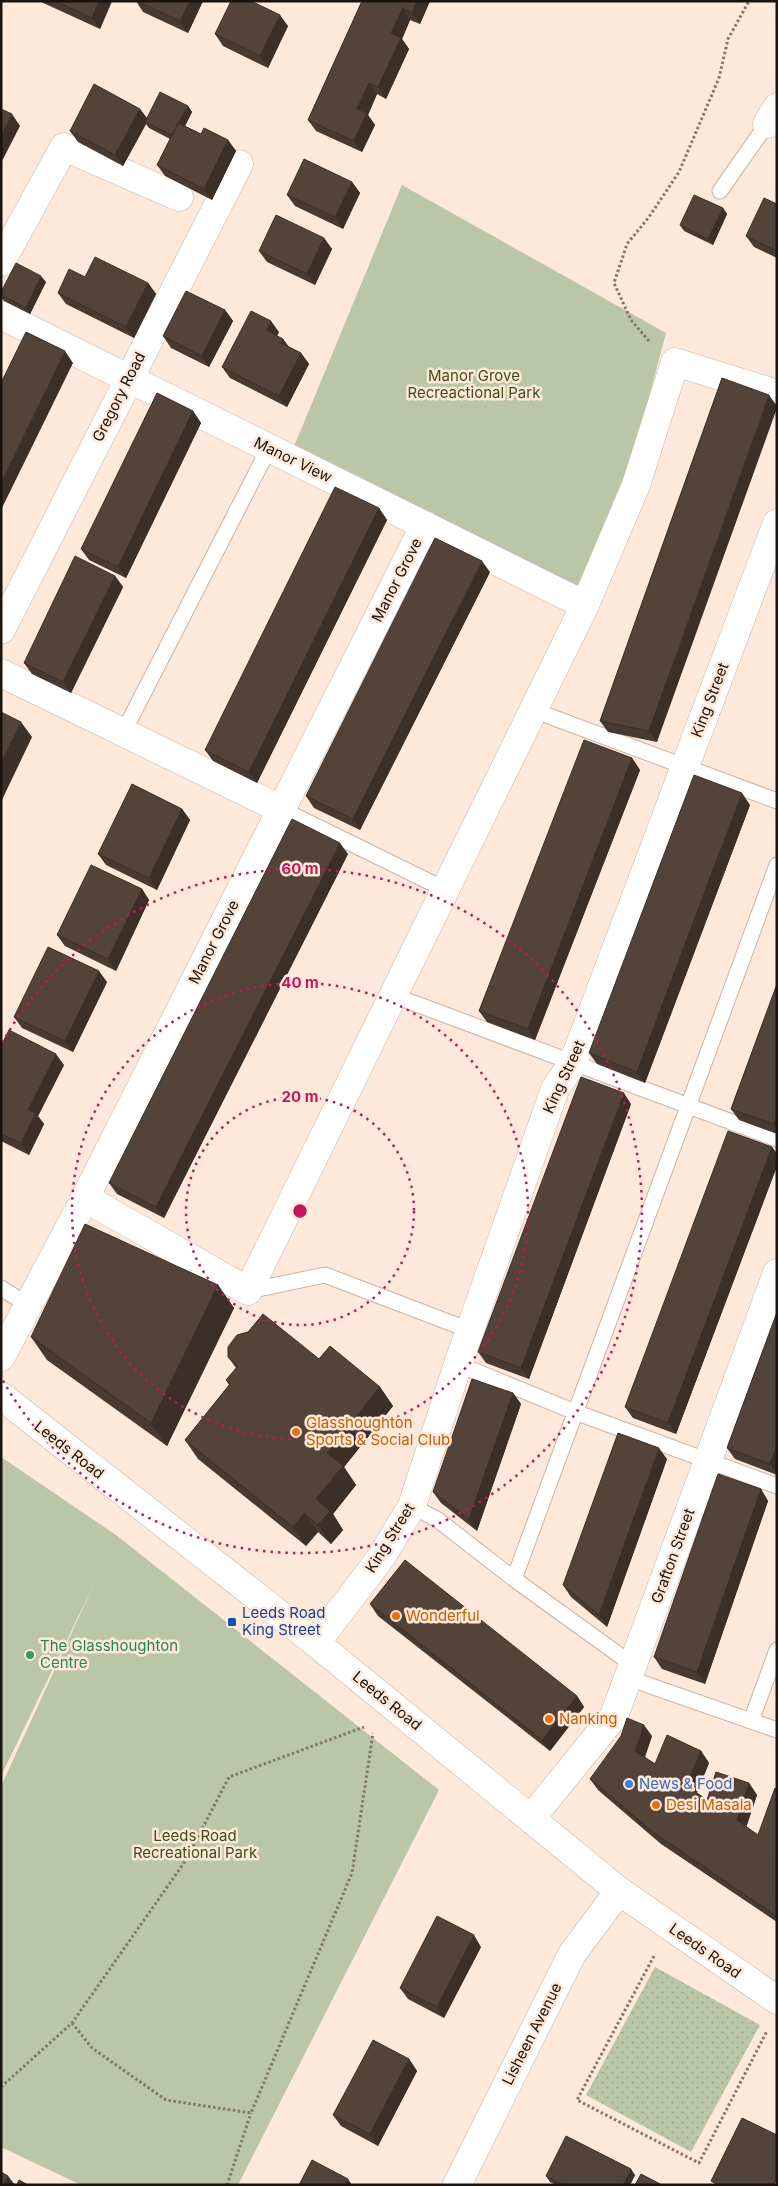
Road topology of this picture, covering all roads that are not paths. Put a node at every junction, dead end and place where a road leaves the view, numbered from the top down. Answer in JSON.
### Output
{"nodes":[{"id":1,"x":772,"y":115,"type":"edge"},
{"id":2,"x":239,"y":164,"type":"dead end"},
{"id":3,"x":720,"y":191,"type":"dead end"},
{"id":4,"x":179,"y":196,"type":"edge"},
{"id":5,"x":1,"y":262,"type":"edge"},
{"id":6,"x":1,"y":315,"type":"edge"},
{"id":7,"x":129,"y":378,"type":"junction"},
{"id":8,"x":777,"y":394,"type":"edge"},
{"id":9,"x":269,"y":448,"type":"junction"},
{"id":10,"x":777,"y":523,"type":"edge"},
{"id":11,"x":425,"y":525,"type":"junction"},
{"id":12,"x":585,"y":605,"type":"junction"},
{"id":13,"x":1,"y":630,"type":"edge"},
{"id":14,"x":1,"y":673,"type":"edge"},
{"id":15,"x":533,"y":710,"type":"junction"},
{"id":16,"x":124,"y":733,"type":"junction"},
{"id":17,"x":685,"y":767,"type":"junction"},
{"id":18,"x":777,"y":801,"type":"edge"},
{"id":19,"x":281,"y":809,"type":"junction"},
{"id":20,"x":777,"y":865,"type":"edge"},
{"id":21,"x":444,"y":889,"type":"junction"},
{"id":22,"x":394,"y":996,"type":"junction"},
{"id":23,"x":573,"y":1063,"type":"junction"},
{"id":24,"x":688,"y":1106,"type":"junction"},
{"id":25,"x":777,"y":1139,"type":"edge"},
{"id":26,"x":84,"y":1198,"type":"junction"},
{"id":27,"x":777,"y":1274,"type":"edge"},
{"id":28,"x":1,"y":1288,"type":"edge"},
{"id":29,"x":248,"y":1291,"type":"junction"},
{"id":30,"x":28,"y":1305,"type":"junction"},
{"id":31,"x":469,"y":1330,"type":"junction"},
{"id":32,"x":1,"y":1357,"type":"edge"},
{"id":33,"x":458,"y":1364,"type":"junction"},
{"id":34,"x":1,"y":1396,"type":"edge"},
{"id":35,"x":575,"y":1412,"type":"junction"},
{"id":36,"x":708,"y":1461,"type":"junction"},
{"id":37,"x":777,"y":1486,"type":"edge"},
{"id":38,"x":412,"y":1506,"type":"junction"},
{"id":39,"x":514,"y":1579,"type":"junction"},
{"id":40,"x":316,"y":1643,"type":"junction"},
{"id":41,"x":777,"y":1650,"type":"edge"},
{"id":42,"x":630,"y":1672,"type":"junction"},
{"id":43,"x":751,"y":1721,"type":"junction"},
{"id":44,"x":777,"y":1730,"type":"edge"},
{"id":45,"x":532,"y":1817,"type":"junction"},
{"id":46,"x":619,"y":1891,"type":"junction"},
{"id":47,"x":775,"y":1996,"type":"edge"},
{"id":48,"x":457,"y":2185,"type":"edge"}],
"edges":[{"from":1,"to":3,"type":"lane"},
{"from":2,"to":7,"type":"street","name":"Gregory Road"},
{"from":4,"to":5,"type":"street"},
{"from":6,"to":7,"type":"street","name":"Manor View"},
{"from":7,"to":9,"type":"street","name":"Manor View"},
{"from":7,"to":13,"type":"street","name":"Gregory Road"},
{"from":8,"to":12,"type":"street"},
{"from":9,"to":11,"type":"street","name":"Manor View"},
{"from":9,"to":16,"type":"lane"},
{"from":10,"to":17,"type":"street","name":"King Street"},
{"from":11,"to":12,"type":"street","name":"Manor View"},
{"from":11,"to":19,"type":"street","name":"Manor Grove"},
{"from":12,"to":15,"type":"street"},
{"from":14,"to":16,"type":"street"},
{"from":15,"to":17,"type":"lane"},
{"from":15,"to":21,"type":"street"},
{"from":16,"to":19,"type":"street"},
{"from":17,"to":18,"type":"lane"},
{"from":17,"to":23,"type":"street","name":"King Street"},
{"from":19,"to":21,"type":"lane"},
{"from":19,"to":26,"type":"street","name":"Manor Grove"},
{"from":20,"to":24,"type":"lane"},
{"from":21,"to":22,"type":"street"},
{"from":22,"to":23,"type":"lane"},
{"from":22,"to":29,"type":"street"},
{"from":23,"to":24,"type":"lane"},
{"from":23,"to":31,"type":"street","name":"King Street"},
{"from":24,"to":25,"type":"lane"},
{"from":24,"to":35,"type":"lane"},
{"from":26,"to":29,"type":"street"},
{"from":26,"to":30,"type":"street","name":"Manor Grove"},
{"from":27,"to":36,"type":"street","name":"Grafton Street"},
{"from":28,"to":30,"type":"lane"},
{"from":29,"to":31,"type":"lane"},
{"from":30,"to":32,"type":"street","name":"Manor Grove"},
{"from":31,"to":33,"type":"street","name":"King Street"},
{"from":33,"to":35,"type":"lane"},
{"from":33,"to":38,"type":"street","name":"King Street"},
{"from":34,"to":40,"type":"street","name":"Leeds Road"},
{"from":35,"to":36,"type":"lane"},
{"from":35,"to":39,"type":"lane"},
{"from":36,"to":37,"type":"lane"},
{"from":36,"to":42,"type":"street","name":"Grafton Street"},
{"from":38,"to":39,"type":"lane"},
{"from":38,"to":40,"type":"street","name":"King Street"},
{"from":39,"to":42,"type":"lane"},
{"from":40,"to":45,"type":"street","name":"Leeds Road"},
{"from":41,"to":43,"type":"lane"},
{"from":42,"to":43,"type":"lane"},
{"from":42,"to":45,"type":"street","name":"Grafton Street"},
{"from":43,"to":44,"type":"lane"},
{"from":45,"to":46,"type":"street","name":"Leeds Road"},
{"from":46,"to":47,"type":"street","name":"Leeds Road"},
{"from":46,"to":48,"type":"street","name":"Lisheen Avenue"}]}
